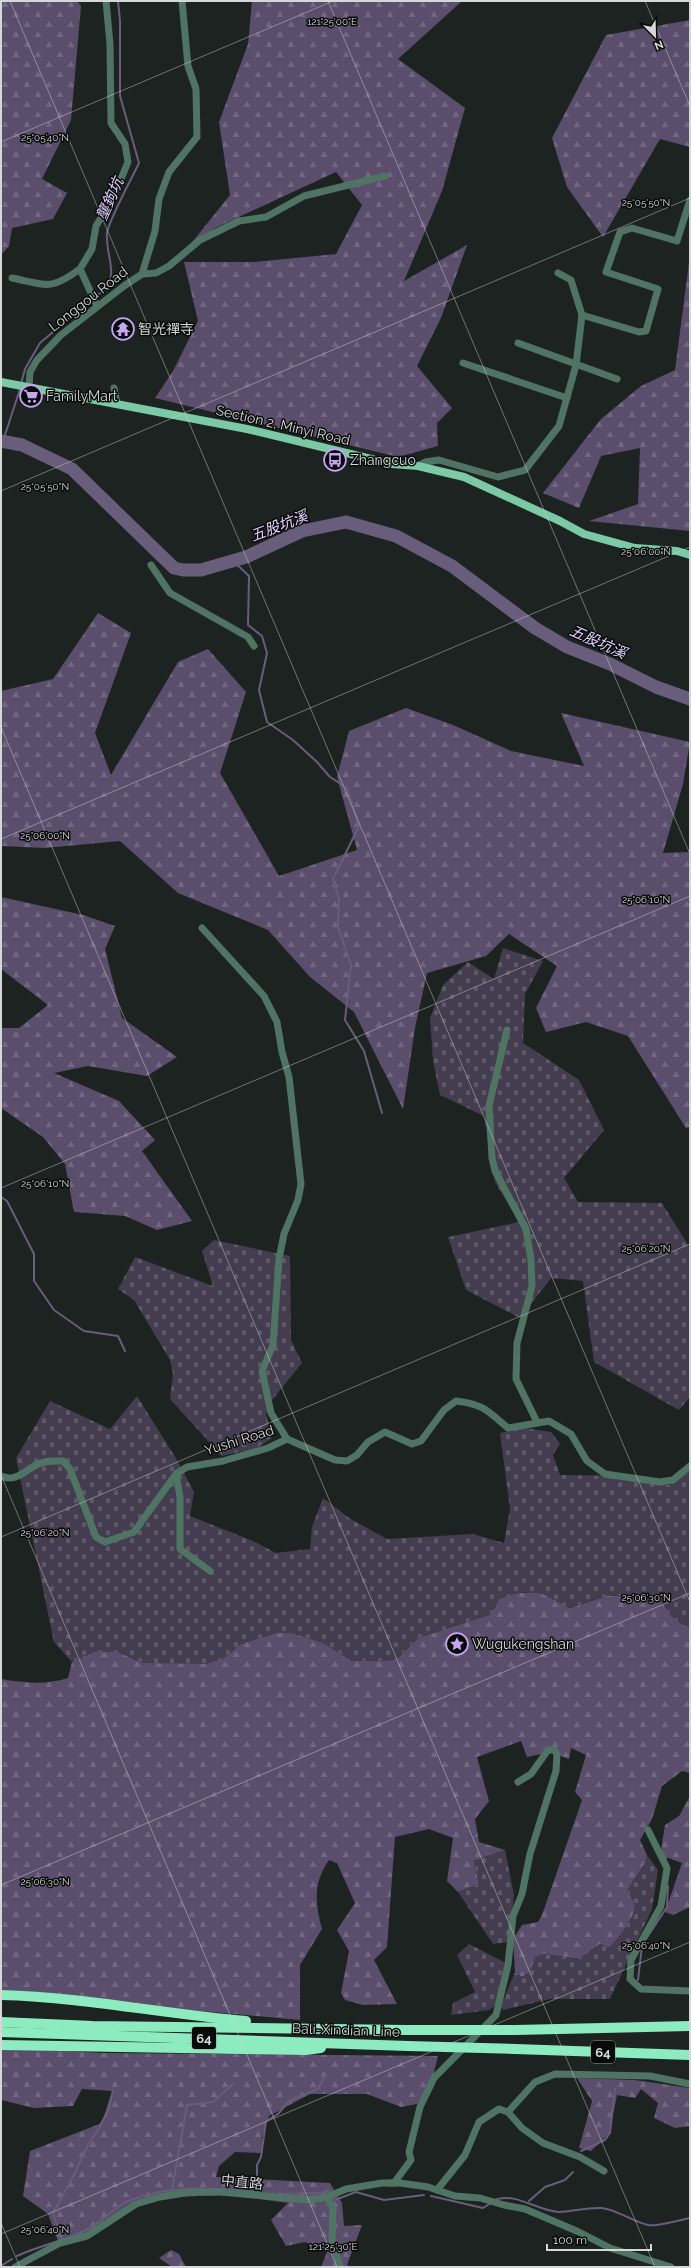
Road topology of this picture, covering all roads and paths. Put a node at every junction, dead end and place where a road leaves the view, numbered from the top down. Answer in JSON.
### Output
{"nodes":[{"id":1,"x":106,"y":1,"type":"edge"},
{"id":2,"x":182,"y":1,"type":"edge"},
{"id":3,"x":385,"y":176,"type":"dead end"},
{"id":4,"x":690,"y":200,"type":"edge"},
{"id":5,"x":80,"y":269,"type":"junction"},
{"id":6,"x":558,"y":273,"type":"dead end"},
{"id":7,"x":142,"y":274,"type":"junction"},
{"id":8,"x":12,"y":278,"type":"dead end"},
{"id":9,"x":96,"y":304,"type":"junction"},
{"id":10,"x":582,"y":315,"type":"junction"},
{"id":11,"x":518,"y":343,"type":"dead end"},
{"id":12,"x":463,"y":363,"type":"dead end"},
{"id":13,"x":576,"y":364,"type":"junction"},
{"id":14,"x":617,"y":379,"type":"dead end"},
{"id":15,"x":1,"y":382,"type":"edge"},
{"id":16,"x":22,"y":386,"type":"junction"},
{"id":17,"x":114,"y":388,"type":"dead end"},
{"id":18,"x":567,"y":398,"type":"junction"},
{"id":19,"x":117,"y":403,"type":"junction"},
{"id":20,"x":418,"y":466,"type":"junction"},
{"id":21,"x":690,"y":555,"type":"edge"},
{"id":22,"x":151,"y":565,"type":"dead end"},
{"id":23,"x":254,"y":646,"type":"dead end"},
{"id":24,"x":202,"y":928,"type":"dead end"},
{"id":25,"x":507,"y":1030,"type":"dead end"},
{"id":26,"x":537,"y":1422,"type":"junction"},
{"id":27,"x":287,"y":1439,"type":"junction"},
{"id":28,"x":690,"y":1466,"type":"edge"},
{"id":29,"x":176,"y":1474,"type":"junction"},
{"id":30,"x":1,"y":1476,"type":"edge"},
{"id":31,"x":210,"y":1571,"type":"dead end"},
{"id":32,"x":518,"y":1782,"type":"dead end"},
{"id":33,"x":648,"y":1830,"type":"dead end"},
{"id":34,"x":690,"y":1992,"type":"edge"},
{"id":35,"x":1,"y":1995,"type":"edge"},
{"id":36,"x":1,"y":2022,"type":"edge"},
{"id":37,"x":690,"y":2026,"type":"edge"},
{"id":38,"x":325,"y":2028,"type":"junction"},
{"id":39,"x":1,"y":2032,"type":"edge"},
{"id":40,"x":347,"y":2044,"type":"junction"},
{"id":41,"x":1,"y":2046,"type":"edge"},
{"id":42,"x":690,"y":2055,"type":"edge"},
{"id":43,"x":690,"y":2084,"type":"edge"},
{"id":44,"x":508,"y":2112,"type":"junction"},
{"id":45,"x":604,"y":2171,"type":"dead end"},
{"id":46,"x":382,"y":2183,"type":"junction"},
{"id":47,"x":437,"y":2190,"type":"junction"},
{"id":48,"x":327,"y":2197,"type":"junction"},
{"id":49,"x":14,"y":2267,"type":"edge"},
{"id":50,"x":340,"y":2267,"type":"edge"},
{"id":51,"x":671,"y":2267,"type":"edge"}],
"edges":[{"from":1,"to":5,"type":"street"},
{"from":2,"to":7,"type":"street","name":"Longgou Road"},
{"from":3,"to":7,"type":"street"},
{"from":4,"to":10,"type":"street"},
{"from":5,"to":8,"type":"street"},
{"from":5,"to":9,"type":"street"},
{"from":6,"to":10,"type":"street"},
{"from":7,"to":9,"type":"street","name":"Longgou Road"},
{"from":9,"to":16,"type":"street","name":"Longgou Road"},
{"from":10,"to":13,"type":"street"},
{"from":11,"to":13,"type":"street"},
{"from":12,"to":18,"type":"street"},
{"from":13,"to":14,"type":"street"},
{"from":13,"to":18,"type":"street"},
{"from":15,"to":16,"type":"main road","name":"Section 2, Minyi Road"},
{"from":16,"to":19,"type":"main road","name":"Section 2, Minyi Road"},
{"from":17,"to":19,"type":"street"},
{"from":18,"to":20,"type":"street"},
{"from":19,"to":20,"type":"main road","name":"Section 2, Minyi Road"},
{"from":20,"to":21,"type":"main road","name":"Section 2, Minyi Road"},
{"from":22,"to":23,"type":"street"},
{"from":24,"to":27,"type":"street"},
{"from":25,"to":26,"type":"street"},
{"from":26,"to":27,"type":"street","name":"Yushi Road"},
{"from":26,"to":28,"type":"street","name":"Yushi Road"},
{"from":27,"to":29,"type":"street","name":"Yushi Road"},
{"from":29,"to":30,"type":"street","name":"Yushi Road"},
{"from":29,"to":31,"type":"street"},
{"from":32,"to":46,"type":"street"},
{"from":33,"to":34,"type":"street"},
{"from":35,"to":38,"type":"highway"},
{"from":36,"to":38,"type":"highway","name":"Bali-Xindian Line","number":"64"},
{"from":37,"to":38,"type":"highway","name":"Bali-Xindian Line","number":"64","bridge":true},
{"from":39,"to":40,"type":"highway","name":"Bali-Xindian Line","number":"64"},
{"from":40,"to":41,"type":"highway"},
{"from":40,"to":42,"type":"highway","name":"Bali-Xindian Line","number":"64","bridge":true},
{"from":43,"to":44,"type":"street"},
{"from":44,"to":45,"type":"street"},
{"from":44,"to":47,"type":"street"},
{"from":46,"to":47,"type":"street","name":"中直路"},
{"from":46,"to":48,"type":"street","name":"中直路"},
{"from":47,"to":51,"type":"street","name":"中直路"},
{"from":48,"to":49,"type":"street","name":"中直路"},
{"from":48,"to":50,"type":"street"}]}
